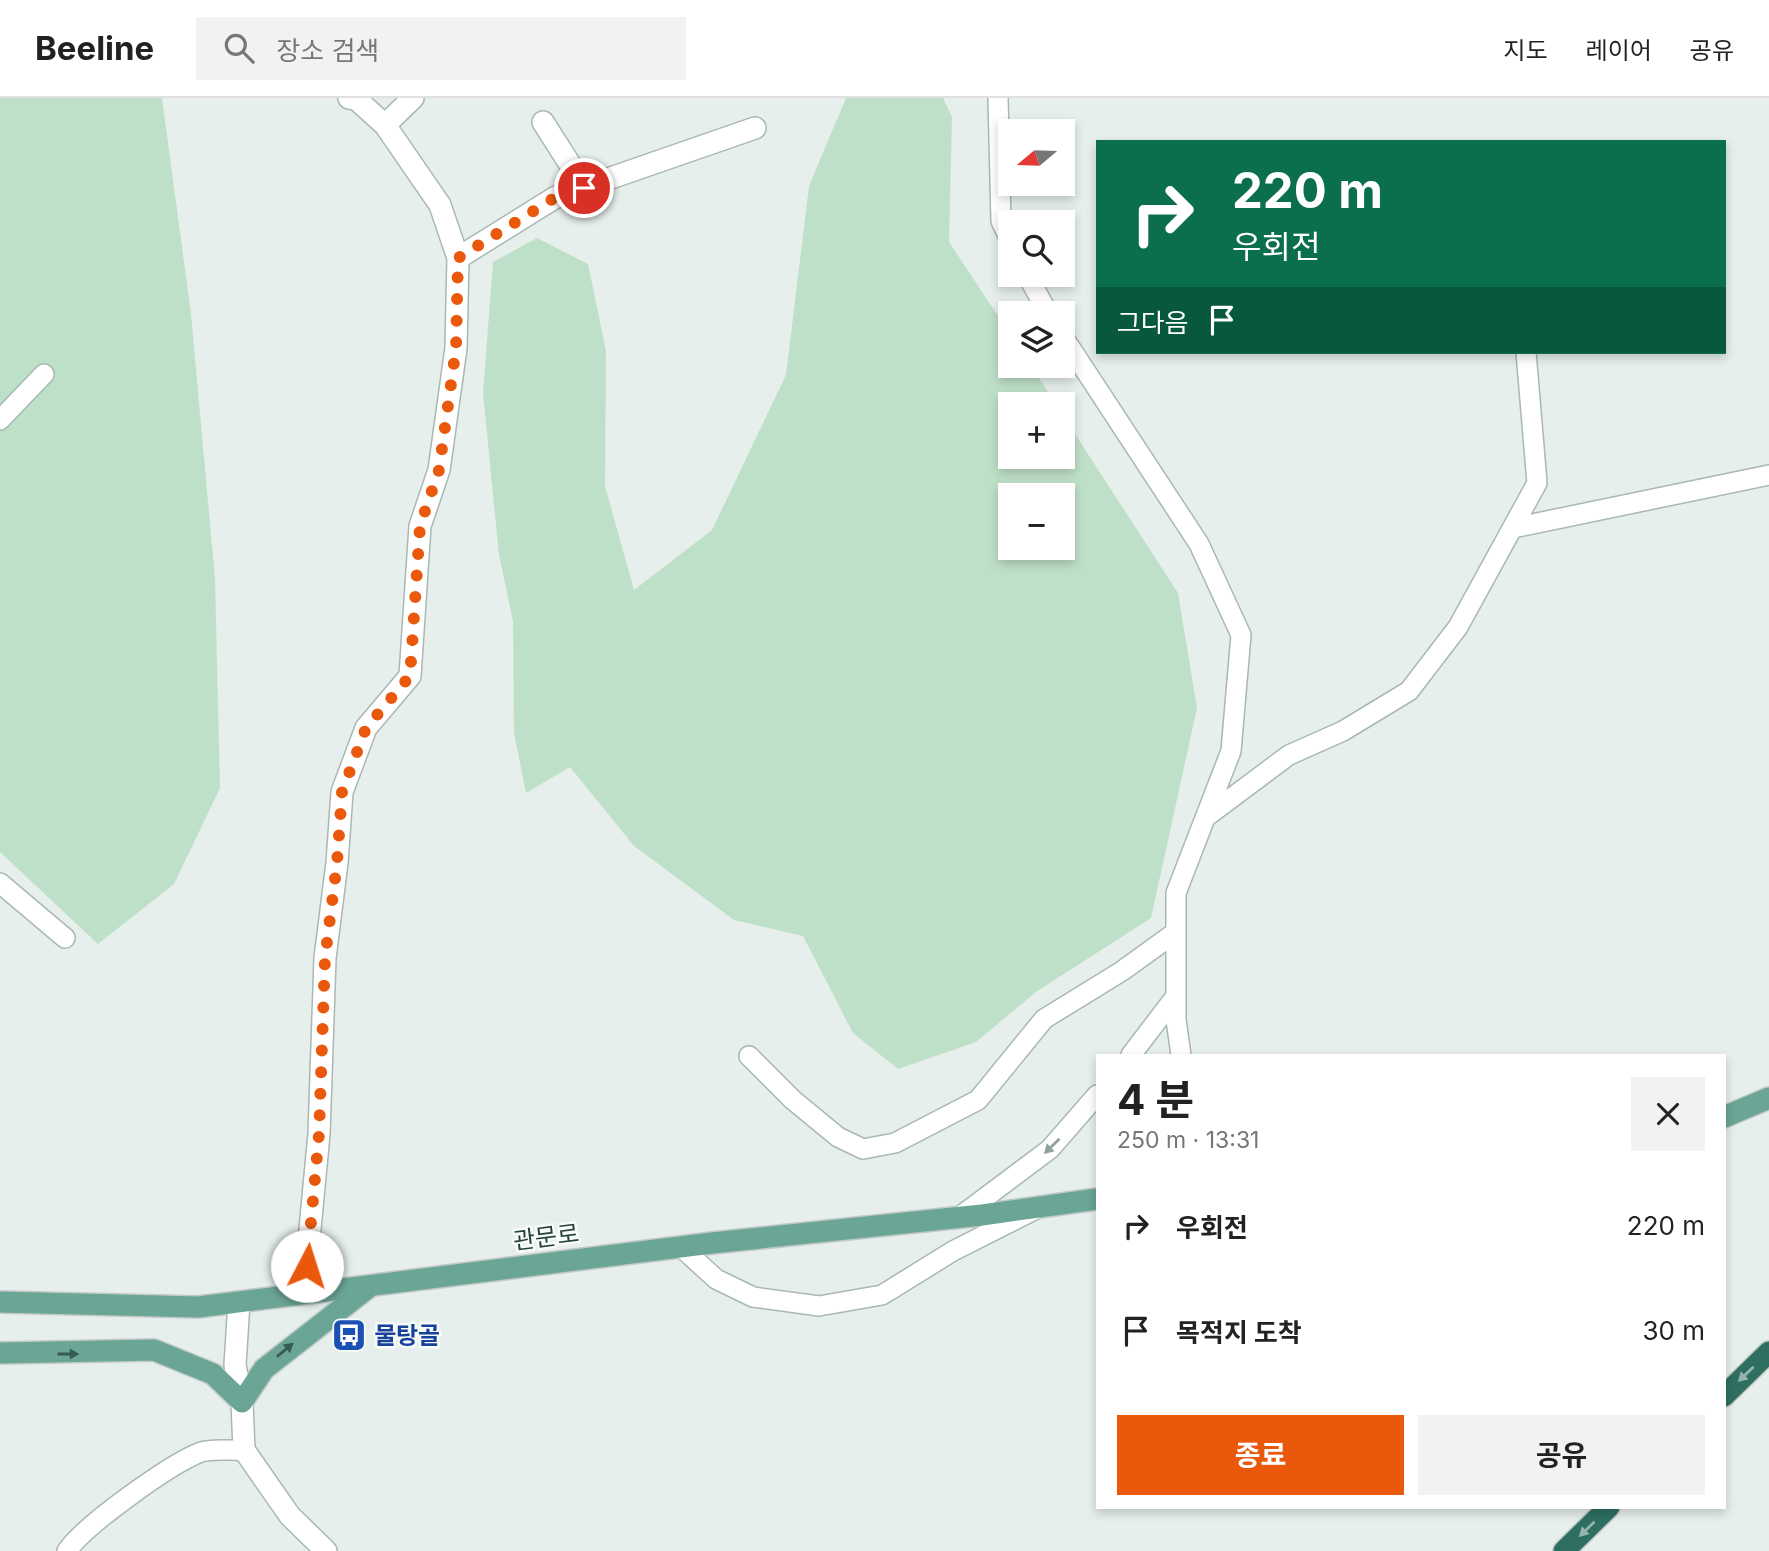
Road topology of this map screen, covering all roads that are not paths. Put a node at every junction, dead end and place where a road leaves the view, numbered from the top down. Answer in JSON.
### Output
{"nodes":[{"id":1,"x":349,"y":98,"type":"edge"},
{"id":2,"x":413,"y":98,"type":"edge"},
{"id":3,"x":998,"y":98,"type":"edge"},
{"id":4,"x":542,"y":122,"type":"dead end"},
{"id":5,"x":385,"y":125,"type":"junction"},
{"id":6,"x":755,"y":128,"type":"dead end"},
{"id":7,"x":584,"y":188,"type":"junction"},
{"id":8,"x":1000,"y":210,"type":"edge"},
{"id":9,"x":458,"y":258,"type":"junction"},
{"id":10,"x":1526,"y":354,"type":"edge"},
{"id":11,"x":1075,"y":355,"type":"edge"},
{"id":12,"x":44,"y":374,"type":"dead end"},
{"id":13,"x":0,"y":420,"type":"edge"},
{"id":14,"x":1769,"y":475,"type":"edge"},
{"id":15,"x":1513,"y":528,"type":"junction"},
{"id":16,"x":1205,"y":817,"type":"junction"},
{"id":17,"x":0,"y":883,"type":"edge"},
{"id":18,"x":1176,"y":932,"type":"junction"},
{"id":19,"x":65,"y":938,"type":"dead end"},
{"id":20,"x":1176,"y":996,"type":"junction"},
{"id":21,"x":1132,"y":1054,"type":"edge"},
{"id":22,"x":1181,"y":1054,"type":"edge"},
{"id":23,"x":749,"y":1056,"type":"dead end"},
{"id":24,"x":1096,"y":1096,"type":"edge"},
{"id":25,"x":1769,"y":1098,"type":"edge"},
{"id":26,"x":1726,"y":1116,"type":"edge"},
{"id":27,"x":1096,"y":1199,"type":"edge"},
{"id":28,"x":1041,"y":1206,"type":"junction"},
{"id":29,"x":958,"y":1218,"type":"junction"},
{"id":30,"x":681,"y":1247,"type":"junction"},
{"id":31,"x":371,"y":1285,"type":"junction"},
{"id":32,"x":304,"y":1292,"type":"junction"},
{"id":33,"x":0,"y":1301,"type":"edge"},
{"id":34,"x":239,"y":1302,"type":"junction"},
{"id":35,"x":1769,"y":1352,"type":"edge"},
{"id":36,"x":0,"y":1353,"type":"edge"},
{"id":37,"x":1726,"y":1394,"type":"edge"},
{"id":38,"x":242,"y":1402,"type":"junction"},
{"id":39,"x":244,"y":1450,"type":"junction"},
{"id":40,"x":1607,"y":1509,"type":"edge"},
{"id":41,"x":67,"y":1551,"type":"edge"},
{"id":42,"x":326,"y":1551,"type":"edge"},
{"id":43,"x":1564,"y":1551,"type":"edge"}],
"edges":[{"from":1,"to":5,"type":"street"},
{"from":2,"to":5,"type":"street"},
{"from":3,"to":8,"type":"lane"},
{"from":4,"to":7,"type":"street"},
{"from":5,"to":9,"type":"street"},
{"from":6,"to":7,"type":"street"},
{"from":7,"to":9,"type":"street"},
{"from":9,"to":32,"type":"street"},
{"from":10,"to":15,"type":"lane"},
{"from":11,"to":16,"type":"lane"},
{"from":12,"to":13,"type":"lane"},
{"from":14,"to":15,"type":"lane"},
{"from":15,"to":16,"type":"lane"},
{"from":16,"to":18,"type":"lane"},
{"from":17,"to":19,"type":"lane"},
{"from":18,"to":20,"type":"lane"},
{"from":18,"to":23,"type":"lane"},
{"from":20,"to":21,"type":"lane"},
{"from":20,"to":22,"type":"lane"},
{"from":24,"to":29,"type":"lane","one_way":true},
{"from":25,"to":26,"type":"main road"},
{"from":27,"to":28,"type":"main road","name":"관문로"},
{"from":28,"to":29,"type":"main road","name":"관문로"},
{"from":28,"to":30,"type":"lane"},
{"from":29,"to":30,"type":"main road","name":"관문로"},
{"from":30,"to":31,"type":"main road","name":"관문로"},
{"from":31,"to":32,"type":"main road","name":"관문로"},
{"from":38,"to":31,"type":"main road","one_way":true},
{"from":32,"to":34,"type":"main road","name":"관문로"},
{"from":33,"to":34,"type":"main road","name":"관문로"},
{"from":34,"to":38,"type":"street"},
{"from":35,"to":37,"type":"highway","one_way":true},
{"from":36,"to":38,"type":"main road","one_way":true},
{"from":38,"to":39,"type":"street"},
{"from":39,"to":41,"type":"lane"},
{"from":39,"to":42,"type":"street"},
{"from":40,"to":43,"type":"highway","one_way":true}]}
